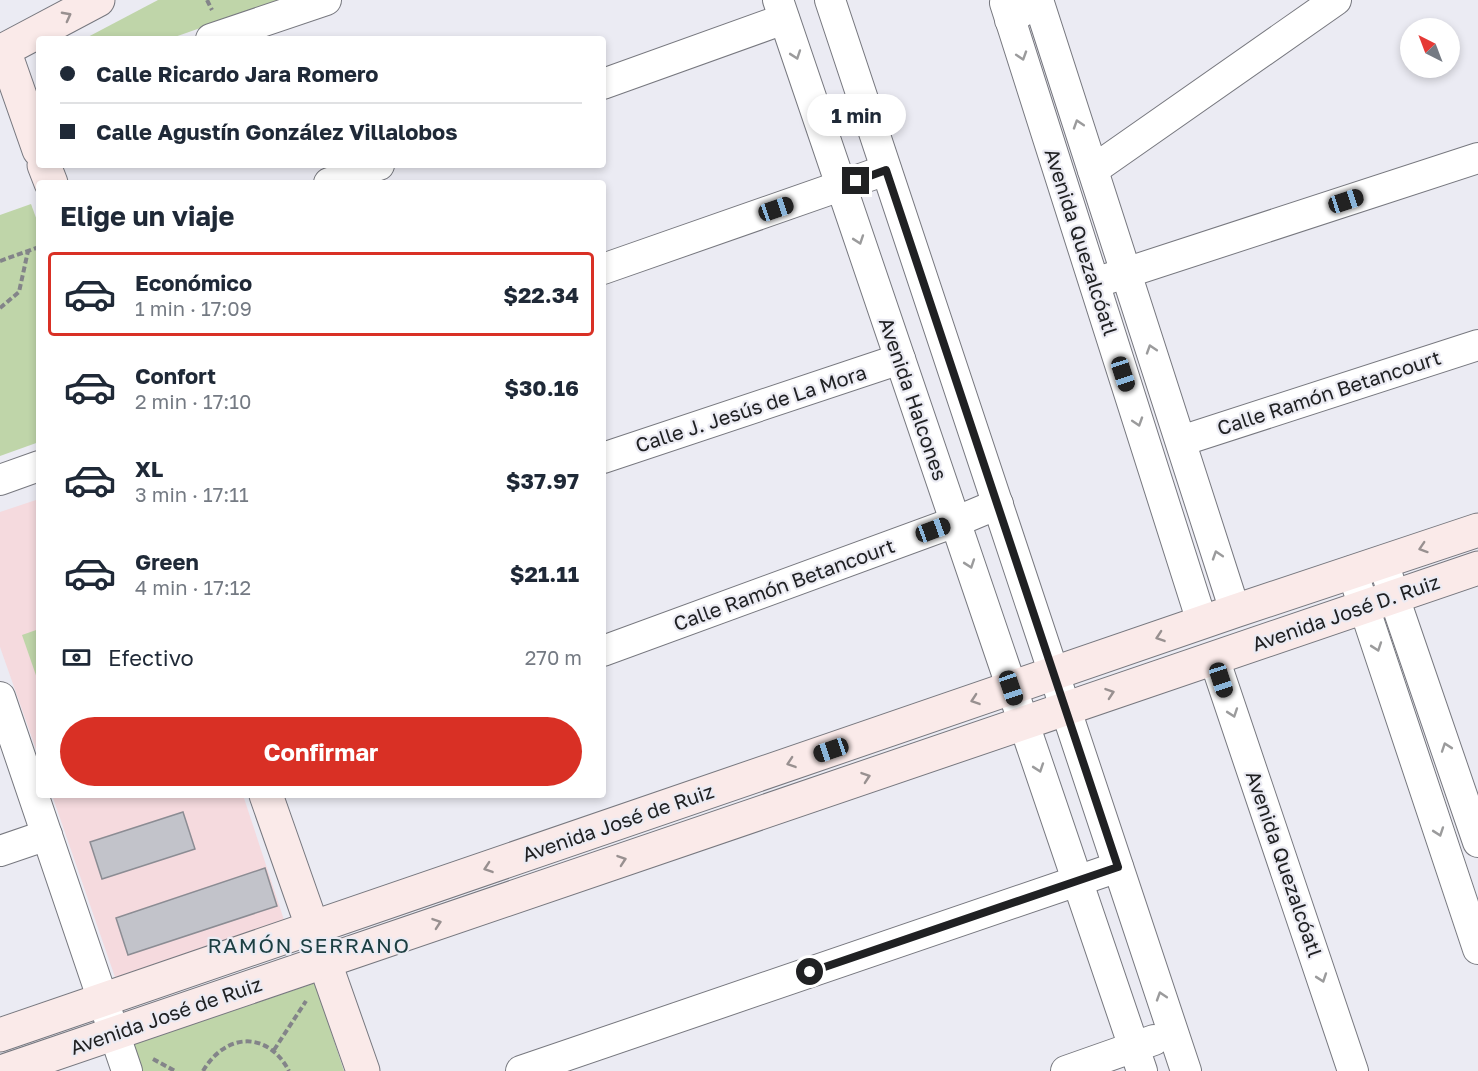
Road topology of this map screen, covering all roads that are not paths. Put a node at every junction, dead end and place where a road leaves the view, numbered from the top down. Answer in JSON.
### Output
{"nodes":[{"id":1,"x":98,"y":0,"type":"edge"},
{"id":2,"x":326,"y":0,"type":"edge"},
{"id":3,"x":830,"y":0,"type":"edge"},
{"id":4,"x":1038,"y":0,"type":"edge"},
{"id":5,"x":1336,"y":0,"type":"edge"},
{"id":6,"x":781,"y":10,"type":"edge"},
{"id":7,"x":1007,"y":10,"type":"edge"},
{"id":8,"x":212,"y":26,"type":"edge"},
{"id":9,"x":2,"y":51,"type":"edge"},
{"id":10,"x":606,"y":83,"type":"edge"},
{"id":11,"x":31,"y":100,"type":"edge"},
{"id":12,"x":36,"y":131,"type":"edge"},
{"id":13,"x":1478,"y":158,"type":"edge"},
{"id":14,"x":371,"y":168,"type":"edge"},
{"id":15,"x":886,"y":170,"type":"junction"},
{"id":16,"x":1093,"y":170,"type":"junction"},
{"id":17,"x":337,"y":180,"type":"edge"},
{"id":18,"x":841,"y":186,"type":"junction"},
{"id":19,"x":606,"y":268,"type":"edge"},
{"id":20,"x":1126,"y":273,"type":"junction"},
{"id":21,"x":1094,"y":284,"type":"junction"},
{"id":22,"x":1478,"y":345,"type":"edge"},
{"id":23,"x":900,"y":359,"type":"junction"},
{"id":24,"x":1181,"y":441,"type":"junction"},
{"id":25,"x":606,"y":457,"type":"edge"},
{"id":26,"x":36,"y":467,"type":"edge"},
{"id":27,"x":0,"y":480,"type":"edge"},
{"id":28,"x":998,"y":504,"type":"junction"},
{"id":29,"x":956,"y":522,"type":"junction"},
{"id":30,"x":1478,"y":530,"type":"edge"},
{"id":31,"x":1383,"y":561,"type":"junction"},
{"id":32,"x":1478,"y":568,"type":"edge"},
{"id":33,"x":1352,"y":571,"type":"junction"},
{"id":34,"x":1394,"y":597,"type":"junction"},
{"id":35,"x":1364,"y":607,"type":"junction"},
{"id":36,"x":1235,"y":611,"type":"junction"},
{"id":37,"x":1202,"y":622,"type":"junction"},
{"id":38,"x":606,"y":650,"type":"edge"},
{"id":39,"x":1214,"y":658,"type":"junction"},
{"id":40,"x":1054,"y":673,"type":"junction"},
{"id":41,"x":1011,"y":688,"type":"junction"},
{"id":42,"x":0,"y":697,"type":"edge"},
{"id":43,"x":1066,"y":708,"type":"junction"},
{"id":44,"x":1024,"y":723,"type":"junction"},
{"id":45,"x":267,"y":798,"type":"edge"},
{"id":46,"x":47,"y":835,"type":"junction"},
{"id":47,"x":1478,"y":842,"type":"edge"},
{"id":48,"x":0,"y":851,"type":"edge"},
{"id":49,"x":1118,"y":867,"type":"junction"},
{"id":50,"x":1077,"y":881,"type":"junction"},
{"id":51,"x":312,"y":928,"type":"junction"},
{"id":52,"x":1478,"y":949,"type":"edge"},
{"id":53,"x":324,"y":962,"type":"junction"},
{"id":54,"x":104,"y":1000,"type":"junction"},
{"id":55,"x":115,"y":1033,"type":"junction"},
{"id":56,"x":1174,"y":1033,"type":"junction"},
{"id":57,"x":0,"y":1035,"type":"edge"},
{"id":58,"x":1138,"y":1059,"type":"edge"},
{"id":59,"x":4,"y":1071,"type":"edge"},
{"id":60,"x":127,"y":1071,"type":"edge"},
{"id":61,"x":363,"y":1071,"type":"edge"},
{"id":62,"x":521,"y":1071,"type":"edge"},
{"id":63,"x":1066,"y":1071,"type":"edge"},
{"id":64,"x":1186,"y":1071,"type":"edge"},
{"id":65,"x":1353,"y":1071,"type":"edge"}],
"edges":[{"from":9,"to":1,"type":"street","one_way":true},
{"from":2,"to":8,"type":"street"},
{"from":3,"to":15,"type":"street"},
{"from":4,"to":7,"type":"street"},
{"from":16,"to":4,"type":"street","name":"Avenida Quezalcóatl","one_way":true},
{"from":5,"to":16,"type":"street"},
{"from":6,"to":10,"type":"street"},
{"from":6,"to":18,"type":"street","name":"Avenida Halcones","one_way":true},
{"from":7,"to":21,"type":"street","name":"Avenida Quezalcóatl","one_way":true},
{"from":9,"to":11,"type":"street"},
{"from":11,"to":12,"type":"street"},
{"from":13,"to":20,"type":"street"},
{"from":14,"to":17,"type":"street"},
{"from":15,"to":18,"type":"street"},
{"from":15,"to":28,"type":"street"},
{"from":16,"to":20,"type":"street","name":"Avenida Quezalcóatl"},
{"from":18,"to":19,"type":"street"},
{"from":18,"to":23,"type":"street","name":"Avenida Halcones","one_way":true},
{"from":20,"to":21,"type":"street"},
{"from":24,"to":20,"type":"street","name":"Avenida Quezalcóatl","one_way":true},
{"from":21,"to":37,"type":"street","name":"Avenida Quezalcóatl","one_way":true},
{"from":22,"to":24,"type":"street","name":"Calle Ramón Betancourt"},
{"from":23,"to":25,"type":"street","name":"Calle J. Jesús de La Mora"},
{"from":23,"to":29,"type":"street","name":"Avenida Halcones"},
{"from":36,"to":24,"type":"street","name":"Avenida Quezalcóatl","one_way":true},
{"from":26,"to":27,"type":"street"},
{"from":28,"to":29,"type":"street","name":"Calle Ramón Betancourt"},
{"from":28,"to":40,"type":"street"},
{"from":29,"to":38,"type":"street","name":"Calle Ramón Betancourt"},
{"from":29,"to":41,"type":"street","name":"Avenida Halcones","one_way":true},
{"from":30,"to":31,"type":"street","name":"Avenida José D. Ruiz","one_way":true},
{"from":31,"to":33,"type":"street","name":"Avenida José D. Ruiz"},
{"from":31,"to":34,"type":"street"},
{"from":32,"to":34,"type":"street","name":"Avenida José D. Ruiz"},
{"from":33,"to":35,"type":"street"},
{"from":33,"to":36,"type":"street","name":"Avenida José D. Ruiz"},
{"from":34,"to":35,"type":"street","name":"Avenida José D. Ruiz"},
{"from":47,"to":34,"type":"street","one_way":true},
{"from":35,"to":39,"type":"street","name":"Avenida José D. Ruiz"},
{"from":35,"to":52,"type":"street","one_way":true},
{"from":36,"to":37,"type":"street","name":"Avenida José de Ruiz"},
{"from":37,"to":40,"type":"street","name":"Avenida José de Ruiz","one_way":true},
{"from":43,"to":39,"type":"street","name":"Avenida José de Ruiz","one_way":true},
{"from":39,"to":65,"type":"street","name":"Avenida Quezalcóatl","one_way":true},
{"from":40,"to":41,"type":"street","name":"Avenida José de Ruiz"},
{"from":40,"to":43,"type":"street"},
{"from":41,"to":44,"type":"street","name":"Avenida Halcones"},
{"from":41,"to":51,"type":"street","name":"Avenida José de Ruiz","one_way":true},
{"from":42,"to":46,"type":"street"},
{"from":43,"to":44,"type":"street","name":"Avenida José de Ruiz"},
{"from":43,"to":49,"type":"street"},
{"from":44,"to":50,"type":"street","name":"Avenida Halcones","one_way":true},
{"from":53,"to":44,"type":"street","name":"Avenida José de Ruiz","one_way":true},
{"from":45,"to":51,"type":"street"},
{"from":46,"to":48,"type":"street"},
{"from":46,"to":54,"type":"street"},
{"from":49,"to":50,"type":"street"},
{"from":56,"to":49,"type":"street","one_way":true},
{"from":50,"to":58,"type":"street","name":"Avenida Halcones"},
{"from":50,"to":62,"type":"street"},
{"from":51,"to":53,"type":"street"},
{"from":51,"to":54,"type":"street","name":"Avenida José de Ruiz"},
{"from":53,"to":55,"type":"street","name":"Avenida José de Ruiz"},
{"from":53,"to":61,"type":"street"},
{"from":54,"to":55,"type":"street"},
{"from":54,"to":57,"type":"street","name":"Avenida José de Ruiz"},
{"from":55,"to":59,"type":"street","name":"Avenida José de Ruiz"},
{"from":55,"to":60,"type":"street"},
{"from":56,"to":58,"type":"street"},
{"from":56,"to":64,"type":"street"},
{"from":58,"to":63,"type":"street"}]}
